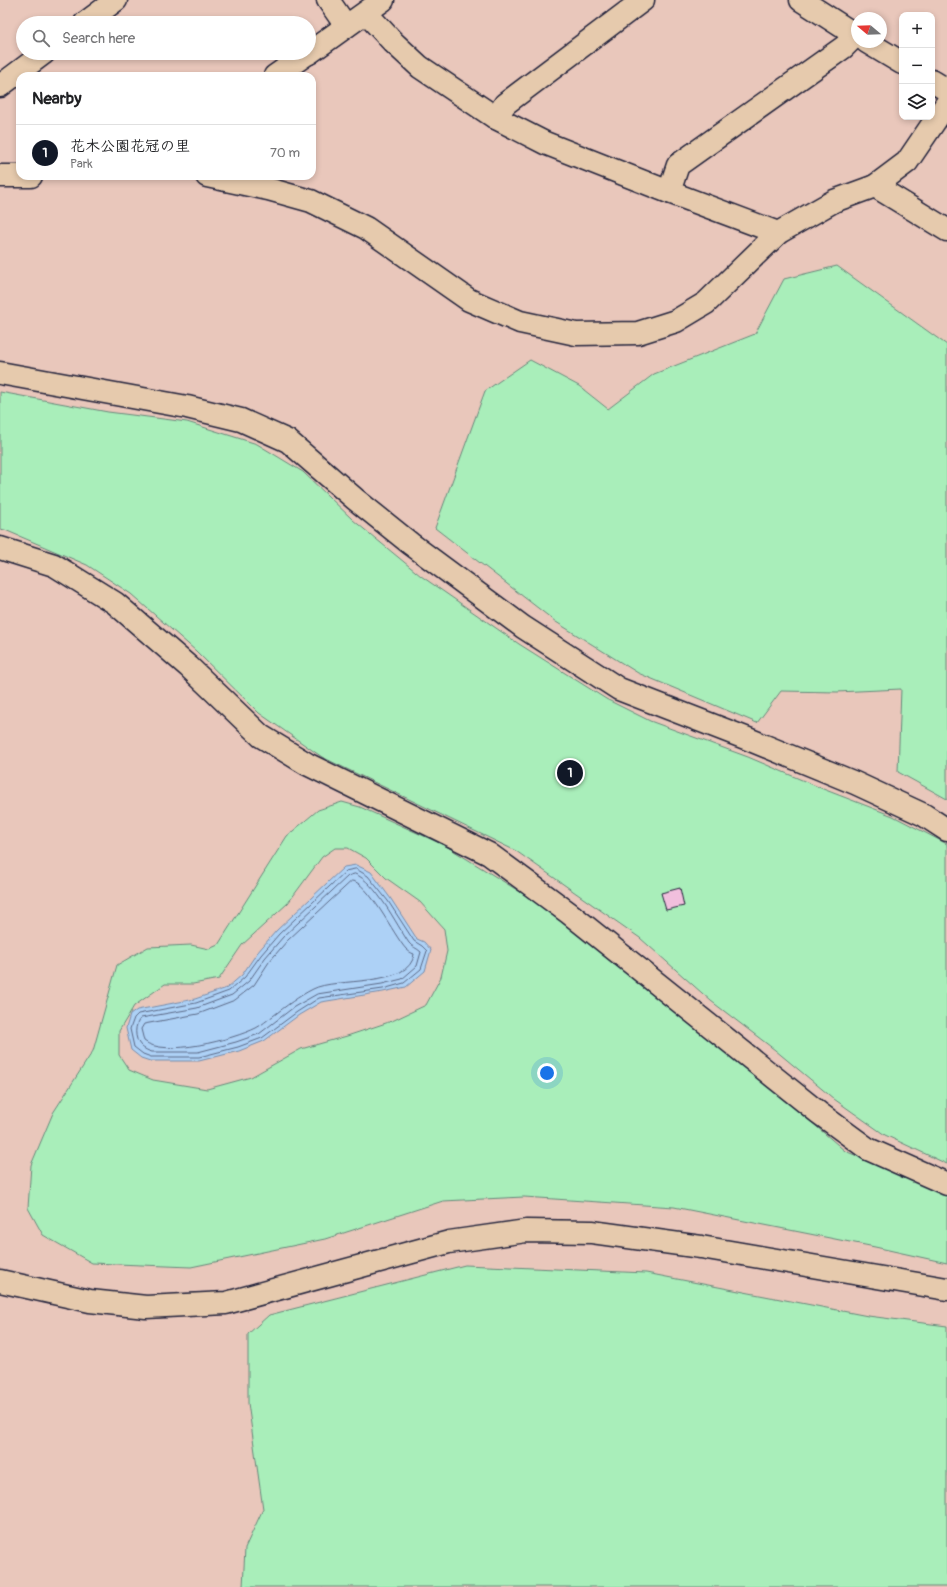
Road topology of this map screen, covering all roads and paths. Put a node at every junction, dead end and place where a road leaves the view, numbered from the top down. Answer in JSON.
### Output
{"nodes":[{"id":1,"x":328,"y":0,"type":"edge"},
{"id":2,"x":383,"y":0,"type":"edge"},
{"id":3,"x":643,"y":0,"type":"edge"},
{"id":4,"x":800,"y":0,"type":"edge"},
{"id":5,"x":113,"y":1,"type":"edge"},
{"id":6,"x":366,"y":13,"type":"junction"},
{"id":7,"x":94,"y":16,"type":"edge"},
{"id":8,"x":346,"y":26,"type":"junction"},
{"id":9,"x":851,"y":32,"type":"edge"},
{"id":10,"x":851,"y":43,"type":"edge"},
{"id":11,"x":316,"y":48,"type":"edge"},
{"id":12,"x":877,"y":48,"type":"edge"},
{"id":13,"x":35,"y":60,"type":"edge"},
{"id":14,"x":299,"y":60,"type":"edge"},
{"id":15,"x":899,"y":61,"type":"edge"},
{"id":16,"x":19,"y":72,"type":"edge"},
{"id":17,"x":282,"y":72,"type":"edge"},
{"id":18,"x":16,"y":74,"type":"edge"},
{"id":19,"x":935,"y":83,"type":"edge"},
{"id":20,"x":0,"y":86,"type":"edge"},
{"id":21,"x":947,"y":90,"type":"edge"},
{"id":22,"x":947,"y":103,"type":"edge"},
{"id":23,"x":496,"y":118,"type":"junction"},
{"id":24,"x":0,"y":176,"type":"edge"},
{"id":25,"x":16,"y":176,"type":"edge"},
{"id":26,"x":226,"y":180,"type":"edge"},
{"id":27,"x":875,"y":186,"type":"junction"},
{"id":28,"x":669,"y":192,"type":"junction"},
{"id":29,"x":947,"y":230,"type":"edge"},
{"id":30,"x":778,"y":233,"type":"junction"},
{"id":31,"x":0,"y":373,"type":"edge"},
{"id":32,"x":0,"y":548,"type":"edge"},
{"id":33,"x":947,"y":830,"type":"edge"},
{"id":34,"x":947,"y":1184,"type":"edge"},
{"id":35,"x":0,"y":1281,"type":"edge"},
{"id":36,"x":947,"y":1289,"type":"edge"}],
"edges":[{"from":1,"to":8,"type":"street"},
{"from":2,"to":6,"type":"street"},
{"from":3,"to":23,"type":"street"},
{"from":4,"to":9,"type":"street"},
{"from":5,"to":7,"type":"street"},
{"from":6,"to":8,"type":"street"},
{"from":6,"to":23,"type":"street"},
{"from":8,"to":11,"type":"street"},
{"from":10,"to":28,"type":"street"},
{"from":12,"to":15,"type":"street"},
{"from":13,"to":16,"type":"street"},
{"from":14,"to":17,"type":"street"},
{"from":18,"to":20,"type":"street"},
{"from":19,"to":21,"type":"street"},
{"from":22,"to":27,"type":"street"},
{"from":23,"to":28,"type":"street"},
{"from":24,"to":25,"type":"street"},
{"from":26,"to":30,"type":"street"},
{"from":27,"to":29,"type":"street"},
{"from":27,"to":30,"type":"street"},
{"from":28,"to":30,"type":"street"},
{"from":31,"to":33,"type":"street"},
{"from":32,"to":34,"type":"street"},
{"from":35,"to":36,"type":"street"}]}
